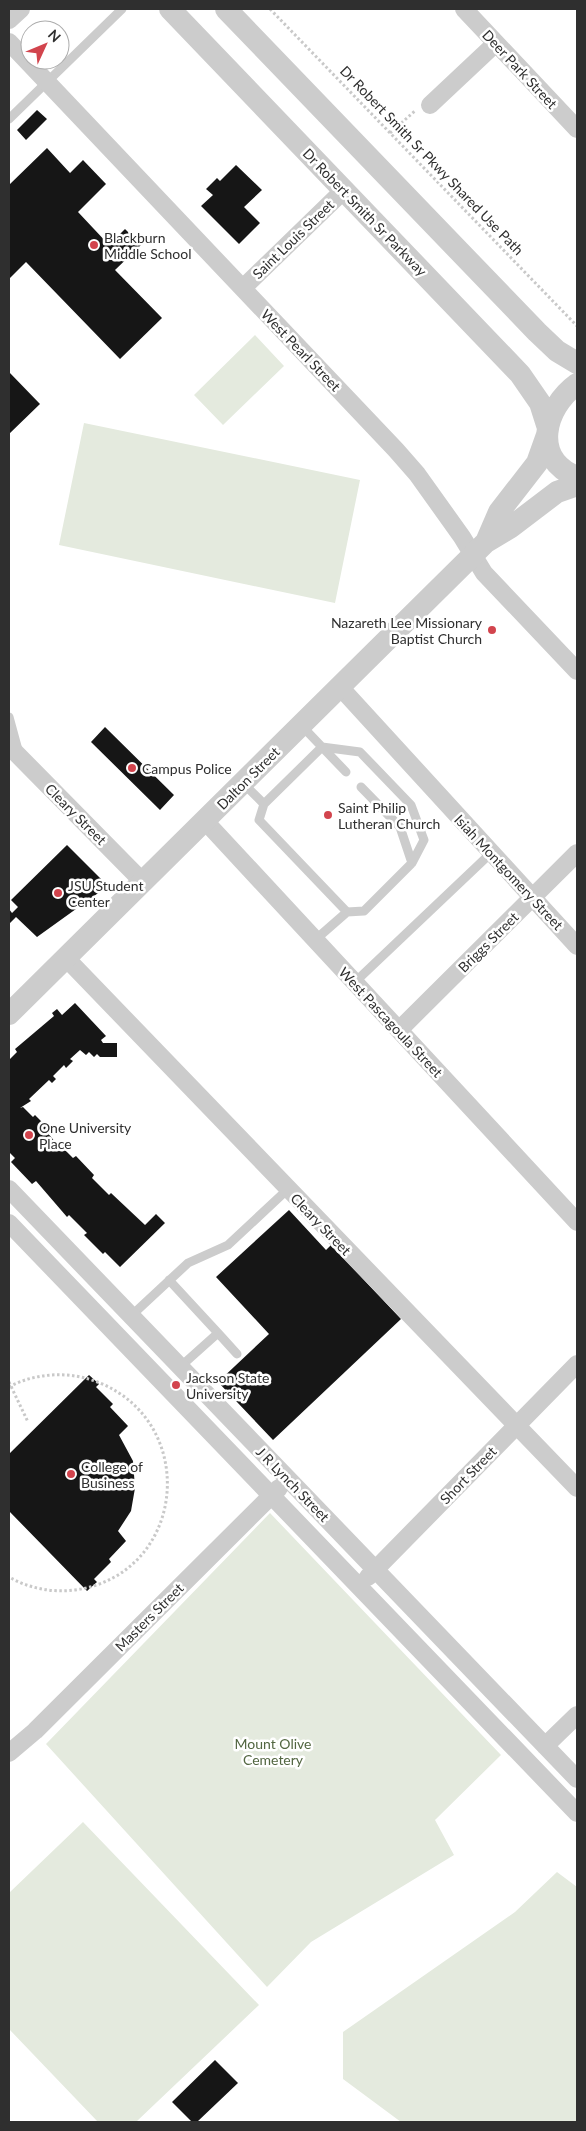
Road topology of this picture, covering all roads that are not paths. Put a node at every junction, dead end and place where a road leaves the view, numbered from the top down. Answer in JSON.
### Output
{"nodes":[{"id":1,"x":21,"y":9,"type":"edge"},
{"id":2,"x":122,"y":9,"type":"edge"},
{"id":3,"x":170,"y":9,"type":"edge"},
{"id":4,"x":226,"y":9,"type":"edge"},
{"id":5,"x":464,"y":9,"type":"edge"},
{"id":6,"x":9,"y":20,"type":"edge"},
{"id":7,"x":9,"y":42,"type":"edge"},
{"id":8,"x":496,"y":43,"type":"junction"},
{"id":9,"x":46,"y":82,"type":"junction"},
{"id":10,"x":430,"y":106,"type":"road end"},
{"id":11,"x":9,"y":119,"type":"edge"},
{"id":12,"x":577,"y":129,"type":"edge"},
{"id":13,"x":344,"y":190,"type":"junction"},
{"id":14,"x":243,"y":288,"type":"junction"},
{"id":15,"x":577,"y":362,"type":"edge"},
{"id":16,"x":577,"y":384,"type":"edge"},
{"id":17,"x":547,"y":430,"type":"junction"},
{"id":18,"x":577,"y":477,"type":"edge"},
{"id":19,"x":577,"y":485,"type":"edge"},
{"id":20,"x":479,"y":548,"type":"junction"},
{"id":21,"x":577,"y":671,"type":"edge"},
{"id":22,"x":340,"y":687,"type":"junction"},
{"id":23,"x":9,"y":717,"type":"edge"},
{"id":24,"x":301,"y":725,"type":"junction"},
{"id":25,"x":322,"y":747,"type":"junction"},
{"id":26,"x":14,"y":751,"type":"edge"},
{"id":27,"x":346,"y":772,"type":"dead end"},
{"id":28,"x":243,"y":783,"type":"junction"},
{"id":29,"x":360,"y":787,"type":"dead end"},
{"id":30,"x":264,"y":804,"type":"junction"},
{"id":31,"x":205,"y":821,"type":"junction"},
{"id":32,"x":491,"y":853,"type":"junction"},
{"id":33,"x":577,"y":853,"type":"edge"},
{"id":34,"x":412,"y":863,"type":"junction"},
{"id":35,"x":143,"y":882,"type":"junction"},
{"id":36,"x":532,"y":898,"type":"junction"},
{"id":37,"x":347,"y":912,"type":"junction"},
{"id":38,"x":315,"y":940,"type":"junction"},
{"id":39,"x":577,"y":946,"type":"edge"},
{"id":40,"x":66,"y":958,"type":"junction"},
{"id":41,"x":354,"y":983,"type":"junction"},
{"id":42,"x":9,"y":1014,"type":"edge"},
{"id":43,"x":399,"y":1030,"type":"junction"},
{"id":44,"x":9,"y":1189,"type":"edge"},
{"id":45,"x":288,"y":1189,"type":"junction"},
{"id":46,"x":577,"y":1222,"type":"edge"},
{"id":47,"x":9,"y":1223,"type":"edge"},
{"id":48,"x":169,"y":1280,"type":"junction"},
{"id":49,"x":130,"y":1316,"type":"junction"},
{"id":50,"x":218,"y":1333,"type":"junction"},
{"id":51,"x":237,"y":1354,"type":"dead end"},
{"id":52,"x":577,"y":1364,"type":"edge"},
{"id":53,"x":180,"y":1367,"type":"junction"},
{"id":54,"x":516,"y":1425,"type":"junction"},
{"id":55,"x":288,"y":1479,"type":"junction"},
{"id":56,"x":577,"y":1488,"type":"edge"},
{"id":57,"x":271,"y":1496,"type":"junction"},
{"id":58,"x":376,"y":1570,"type":"junction"},
{"id":59,"x":359,"y":1586,"type":"junction"},
{"id":60,"x":577,"y":1715,"type":"edge"},
{"id":61,"x":545,"y":1746,"type":"junction"},
{"id":62,"x":9,"y":1752,"type":"edge"},
{"id":63,"x":577,"y":1779,"type":"edge"},
{"id":64,"x":577,"y":1813,"type":"edge"}],
"edges":[{"from":1,"to":6,"type":"street"},
{"from":2,"to":9,"type":"lane"},
{"from":3,"to":13,"type":"street","name":"Dr Robert Smith Sr Parkway"},
{"from":4,"to":15,"type":"street"},
{"from":5,"to":8,"type":"street","name":"Deer Park Street"},
{"from":7,"to":9,"type":"street","name":"West Pearl Street"},
{"from":8,"to":10,"type":"street"},
{"from":8,"to":12,"type":"street","name":"Deer Park Street"},
{"from":9,"to":11,"type":"lane"},
{"from":9,"to":14,"type":"street","name":"West Pearl Street"},
{"from":13,"to":14,"type":"street","name":"Saint Louis Street"},
{"from":13,"to":17,"type":"street","name":"Dr Robert Smith Sr Parkway"},
{"from":14,"to":20,"type":"street","name":"West Pearl Street"},
{"from":16,"to":17,"type":"street","name":"Dalton Street"},
{"from":17,"to":18,"type":"street","name":"Dr Robert Smith Sr Parkway"},
{"from":17,"to":20,"type":"street","name":"Dalton Street"},
{"from":19,"to":20,"type":"street","name":"Dalton Street"},
{"from":20,"to":21,"type":"street","name":"West Pearl Street"},
{"from":20,"to":22,"type":"street","name":"Dalton Street"},
{"from":22,"to":24,"type":"street","name":"Dalton Street"},
{"from":22,"to":32,"type":"street","name":"Isiah Montgomery Street"},
{"from":23,"to":26,"type":"lane"},
{"from":24,"to":25,"type":"lane"},
{"from":24,"to":28,"type":"street","name":"Dalton Street"},
{"from":25,"to":27,"type":"lane"},
{"from":25,"to":30,"type":"lane"},
{"from":25,"to":34,"type":"lane"},
{"from":26,"to":35,"type":"street","name":"Cleary Street"},
{"from":28,"to":30,"type":"lane"},
{"from":28,"to":31,"type":"street","name":"Dalton Street"},
{"from":29,"to":34,"type":"lane"},
{"from":30,"to":37,"type":"lane"},
{"from":31,"to":35,"type":"street","name":"Dalton Street"},
{"from":31,"to":38,"type":"street","name":"West Pascagoula Street"},
{"from":32,"to":36,"type":"street","name":"Isiah Montgomery Street"},
{"from":32,"to":41,"type":"lane"},
{"from":33,"to":36,"type":"street","name":"Briggs Street"},
{"from":34,"to":37,"type":"lane"},
{"from":35,"to":40,"type":"street","name":"Dalton Street"},
{"from":36,"to":39,"type":"street","name":"Isiah Montgomery Street"},
{"from":36,"to":43,"type":"street","name":"Briggs Street"},
{"from":37,"to":38,"type":"lane"},
{"from":38,"to":41,"type":"street","name":"West Pascagoula Street"},
{"from":40,"to":42,"type":"street","name":"Dalton Street"},
{"from":40,"to":45,"type":"street","name":"Cleary Street"},
{"from":41,"to":43,"type":"street","name":"West Pascagoula Street"},
{"from":43,"to":46,"type":"street","name":"West Pascagoula Street"},
{"from":44,"to":49,"type":"street","name":"J R Lynch Street"},
{"from":45,"to":48,"type":"lane"},
{"from":45,"to":54,"type":"street","name":"Cleary Street"},
{"from":47,"to":57,"type":"street","name":"J R Lynch Street"},
{"from":48,"to":49,"type":"lane"},
{"from":48,"to":50,"type":"lane"},
{"from":49,"to":53,"type":"street","name":"J R Lynch Street"},
{"from":50,"to":51,"type":"lane"},
{"from":50,"to":53,"type":"lane"},
{"from":52,"to":54,"type":"street","name":"Short Street"},
{"from":53,"to":55,"type":"street","name":"J R Lynch Street"},
{"from":54,"to":56,"type":"street","name":"Cleary Street"},
{"from":54,"to":58,"type":"street","name":"Short Street"},
{"from":55,"to":57,"type":"street","name":"Masters Street"},
{"from":55,"to":58,"type":"street","name":"J R Lynch Street"},
{"from":57,"to":59,"type":"street","name":"J R Lynch Street"},
{"from":57,"to":62,"type":"street","name":"Masters Street"},
{"from":58,"to":59,"type":"street","name":"Short Street"},
{"from":58,"to":61,"type":"street","name":"J R Lynch Street"},
{"from":59,"to":64,"type":"street","name":"J R Lynch Street"},
{"from":60,"to":61,"type":"street"},
{"from":61,"to":63,"type":"street","name":"J R Lynch Street"}]}
